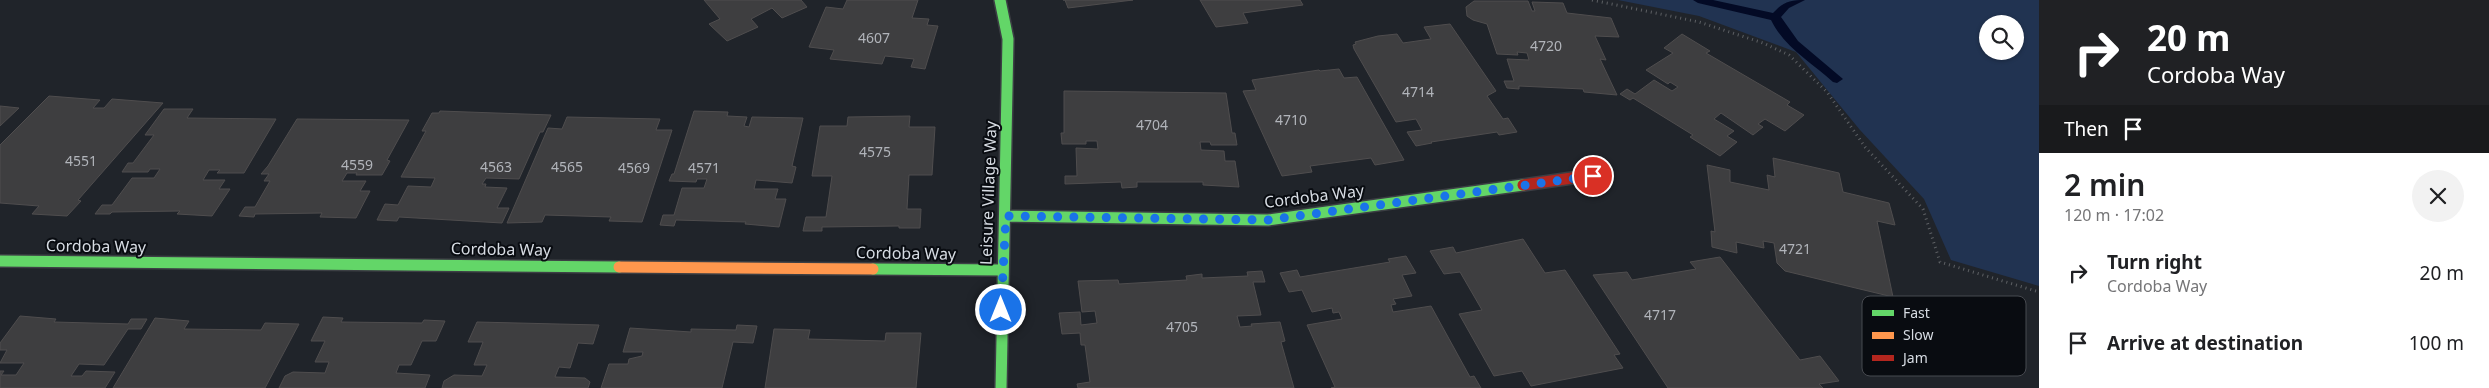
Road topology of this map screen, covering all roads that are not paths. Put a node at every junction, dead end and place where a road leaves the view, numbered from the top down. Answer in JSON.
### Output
{"nodes":[{"id":1,"x":1000,"y":0,"type":"edge"},
{"id":2,"x":1593,"y":176,"type":"dead end"},
{"id":3,"x":1006,"y":216,"type":"junction"},
{"id":4,"x":0,"y":261,"type":"edge"},
{"id":5,"x":1002,"y":270,"type":"junction"},
{"id":6,"x":1001,"y":388,"type":"edge"}],
"edges":[{"from":1,"to":3,"type":"street","name":"Leisure Village Way"},
{"from":2,"to":3,"type":"street","name":"Cordoba Way"},
{"from":3,"to":5,"type":"street","name":"Leisure Village Way"},
{"from":4,"to":5,"type":"street","name":"Cordoba Way"},
{"from":5,"to":6,"type":"street","name":"Leisure Village Way"}]}
